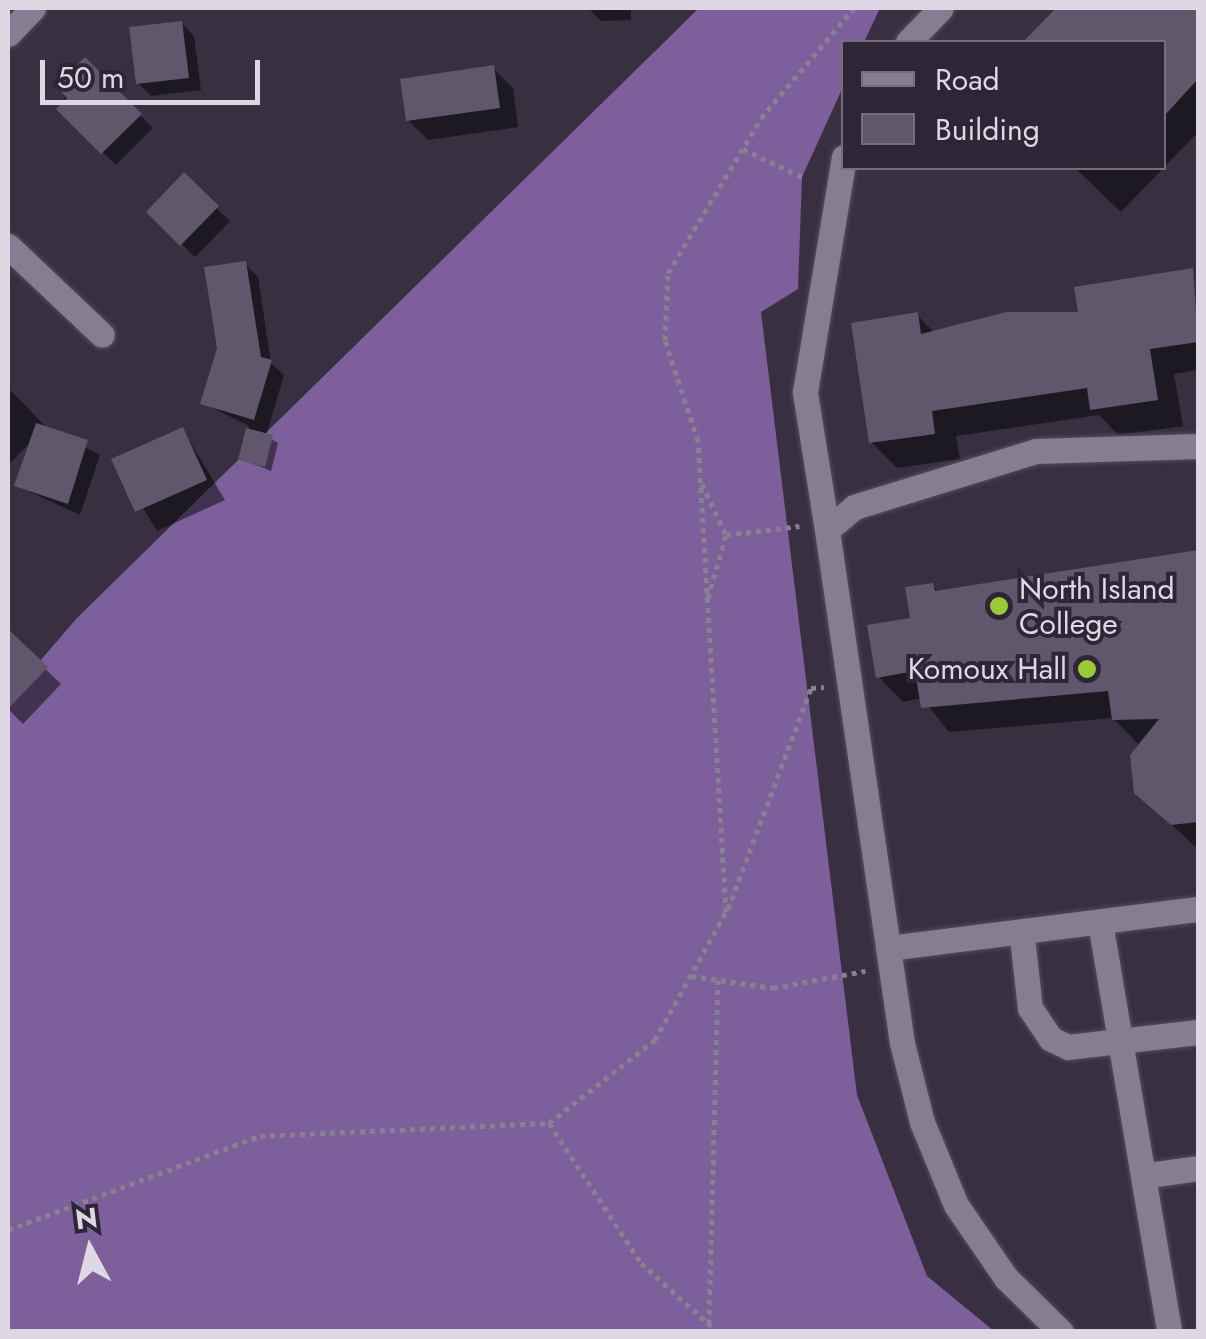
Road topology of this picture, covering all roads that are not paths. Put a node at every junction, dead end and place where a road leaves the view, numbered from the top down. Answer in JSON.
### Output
{"nodes":[{"id":1,"x":33,"y":8,"type":"edge"},
{"id":2,"x":940,"y":8,"type":"edge"},
{"id":3,"x":8,"y":34,"type":"edge"},
{"id":4,"x":910,"y":40,"type":"edge"},
{"id":5,"x":842,"y":170,"type":"edge"},
{"id":6,"x":8,"y":246,"type":"edge"},
{"id":7,"x":102,"y":335,"type":"dead end"},
{"id":8,"x":1198,"y":446,"type":"edge"},
{"id":9,"x":827,"y":530,"type":"junction"},
{"id":10,"x":1198,"y":909,"type":"edge"},
{"id":11,"x":1100,"y":922,"type":"junction"},
{"id":12,"x":1022,"y":937,"type":"junction"},
{"id":13,"x":889,"y":957,"type":"junction"},
{"id":14,"x":1198,"y":1032,"type":"edge"},
{"id":15,"x":1126,"y":1044,"type":"junction"},
{"id":16,"x":1198,"y":1168,"type":"edge"},
{"id":17,"x":1148,"y":1176,"type":"junction"},
{"id":18,"x":1061,"y":1332,"type":"edge"},
{"id":19,"x":1168,"y":1332,"type":"edge"}],
"edges":[{"from":1,"to":3,"type":"street"},
{"from":2,"to":4,"type":"street"},
{"from":5,"to":9,"type":"street"},
{"from":6,"to":7,"type":"street"},
{"from":8,"to":9,"type":"street"},
{"from":9,"to":13,"type":"street"},
{"from":10,"to":11,"type":"street"},
{"from":11,"to":12,"type":"street"},
{"from":11,"to":15,"type":"street"},
{"from":12,"to":13,"type":"street"},
{"from":12,"to":15,"type":"street"},
{"from":13,"to":18,"type":"street"},
{"from":14,"to":15,"type":"street"},
{"from":15,"to":17,"type":"street"},
{"from":16,"to":17,"type":"street"},
{"from":17,"to":19,"type":"street"}]}
